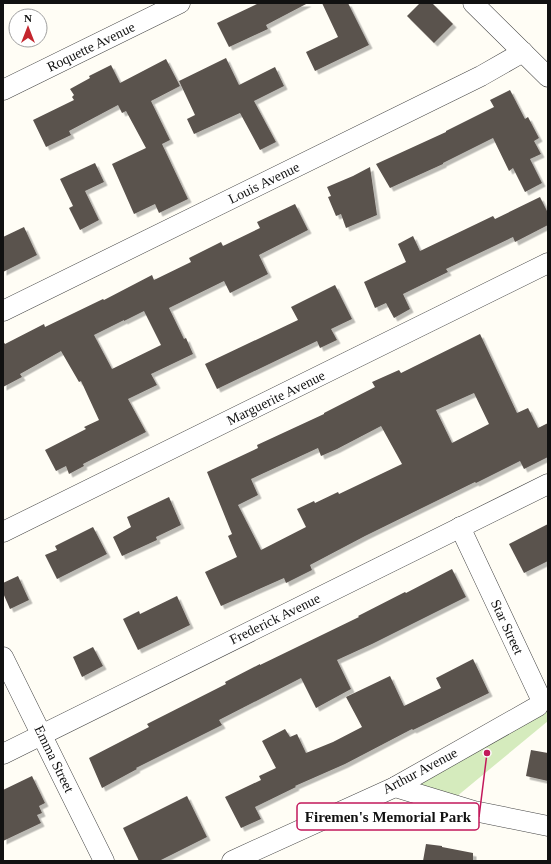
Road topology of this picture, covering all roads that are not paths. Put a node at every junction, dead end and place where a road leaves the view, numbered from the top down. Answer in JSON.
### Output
{"nodes":[{"id":1,"x":180,"y":3,"type":"edge"},
{"id":2,"x":473,"y":3,"type":"edge"},
{"id":3,"x":523,"y":52,"type":"junction"},
{"id":4,"x":548,"y":77,"type":"edge"},
{"id":5,"x":3,"y":90,"type":"edge"},
{"id":6,"x":548,"y":263,"type":"edge"},
{"id":7,"x":3,"y":311,"type":"edge"},
{"id":8,"x":548,"y":484,"type":"edge"},
{"id":9,"x":460,"y":528,"type":"junction"},
{"id":10,"x":3,"y":532,"type":"edge"},
{"id":11,"x":3,"y":657,"type":"edge"},
{"id":12,"x":519,"y":717,"type":"joint"},
{"id":13,"x":42,"y":734,"type":"junction"},
{"id":14,"x":3,"y":754,"type":"edge"},
{"id":15,"x":395,"y":787,"type":"junction"},
{"id":16,"x":548,"y":826,"type":"edge"},
{"id":17,"x":104,"y":861,"type":"edge"},
{"id":18,"x":232,"y":861,"type":"edge"}],
"edges":[{"from":1,"to":5,"type":"street","name":"Roquette Avenue"},
{"from":2,"to":3,"type":"street"},
{"from":3,"to":4,"type":"street"},
{"from":3,"to":7,"type":"street","name":"Louis Avenue"},
{"from":6,"to":10,"type":"street","name":"Marguerite Avenue"},
{"from":8,"to":9,"type":"street","name":"Frederick Avenue"},
{"from":9,"to":12,"type":"street","name":"Star Street"},
{"from":9,"to":13,"type":"street","name":"Frederick Avenue"},
{"from":11,"to":13,"type":"street","name":"Emma Street"},
{"from":12,"to":15,"type":"street","name":"Arthur Avenue"},
{"from":13,"to":14,"type":"street","name":"Frederick Avenue"},
{"from":13,"to":17,"type":"street","name":"Emma Street"},
{"from":15,"to":16,"type":"street"},
{"from":15,"to":18,"type":"street","name":"Arthur Avenue"}]}
